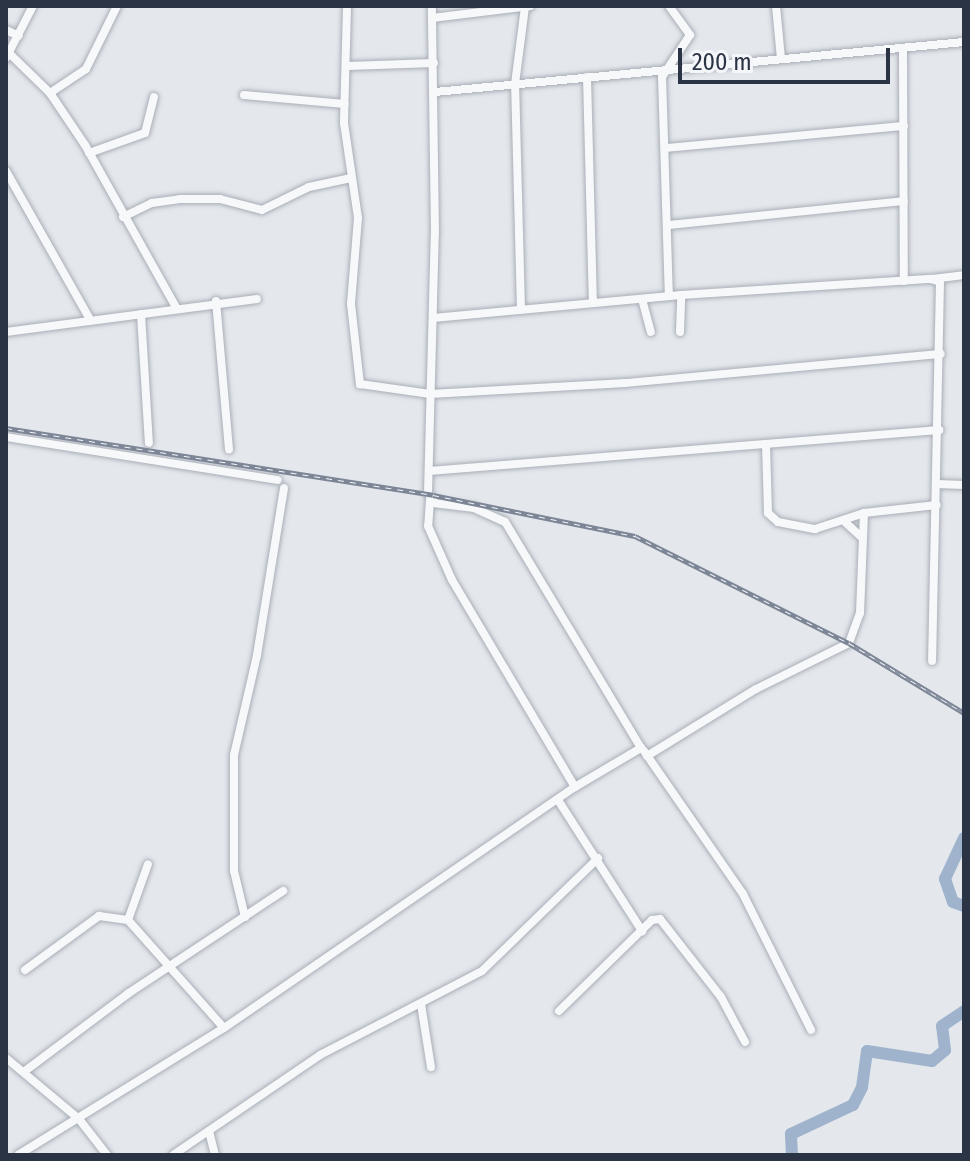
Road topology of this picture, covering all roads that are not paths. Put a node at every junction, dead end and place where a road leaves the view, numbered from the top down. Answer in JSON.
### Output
{"nodes":[{"id":1,"x":33,"y":6,"type":"edge"},
{"id":2,"x":117,"y":6,"type":"edge"},
{"id":3,"x":347,"y":6,"type":"edge"},
{"id":4,"x":432,"y":6,"type":"edge"},
{"id":5,"x":527,"y":6,"type":"edge"},
{"id":6,"x":669,"y":6,"type":"edge"},
{"id":7,"x":776,"y":6,"type":"edge"},
{"id":8,"x":432,"y":18,"type":"junction"},
{"id":9,"x":6,"y":30,"type":"edge"},
{"id":10,"x":19,"y":36,"type":"junction"},
{"id":11,"x":964,"y":42,"type":"edge"},
{"id":12,"x":903,"y":49,"type":"junction"},
{"id":13,"x":8,"y":56,"type":"edge"},
{"id":14,"x":781,"y":59,"type":"junction"},
{"id":15,"x":434,"y":63,"type":"junction"},
{"id":16,"x":348,"y":66,"type":"junction"},
{"id":17,"x":664,"y":74,"type":"junction"},
{"id":18,"x":587,"y":77,"type":"junction"},
{"id":19,"x":515,"y":84,"type":"junction"},
{"id":20,"x":435,"y":92,"type":"junction"},
{"id":21,"x":50,"y":93,"type":"junction"},
{"id":22,"x":244,"y":95,"type":"dead end"},
{"id":23,"x":154,"y":97,"type":"dead end"},
{"id":24,"x":345,"y":104,"type":"junction"},
{"id":25,"x":904,"y":126,"type":"junction"},
{"id":26,"x":666,"y":148,"type":"junction"},
{"id":27,"x":89,"y":153,"type":"junction"},
{"id":28,"x":6,"y":171,"type":"edge"},
{"id":29,"x":351,"y":178,"type":"junction"},
{"id":30,"x":904,"y":201,"type":"junction"},
{"id":31,"x":123,"y":217,"type":"junction"},
{"id":32,"x":668,"y":225,"type":"junction"},
{"id":33,"x":964,"y":275,"type":"edge"},
{"id":34,"x":931,"y":279,"type":"junction"},
{"id":35,"x":904,"y":281,"type":"junction"},
{"id":36,"x":681,"y":295,"type":"junction"},
{"id":37,"x":669,"y":296,"type":"junction"},
{"id":38,"x":257,"y":299,"type":"dead end"},
{"id":39,"x":642,"y":299,"type":"junction"},
{"id":40,"x":216,"y":301,"type":"junction"},
{"id":41,"x":593,"y":303,"type":"junction"},
{"id":42,"x":176,"y":307,"type":"junction"},
{"id":43,"x":521,"y":310,"type":"junction"},
{"id":44,"x":141,"y":314,"type":"junction"},
{"id":45,"x":89,"y":318,"type":"junction"},
{"id":46,"x":433,"y":318,"type":"junction"},
{"id":47,"x":8,"y":328,"type":"edge"},
{"id":48,"x":651,"y":332,"type":"dead end"},
{"id":49,"x":680,"y":332,"type":"dead end"},
{"id":50,"x":941,"y":354,"type":"junction"},
{"id":51,"x":430,"y":394,"type":"junction"},
{"id":52,"x":939,"y":430,"type":"junction"},
{"id":53,"x":6,"y":437,"type":"edge"},
{"id":54,"x":149,"y":443,"type":"dead end"},
{"id":55,"x":766,"y":445,"type":"junction"},
{"id":56,"x":229,"y":449,"type":"dead end"},
{"id":57,"x":429,"y":471,"type":"junction"},
{"id":58,"x":937,"y":484,"type":"junction"},
{"id":59,"x":964,"y":485,"type":"edge"},
{"id":60,"x":430,"y":500,"type":"junction"},
{"id":61,"x":937,"y":505,"type":"junction"},
{"id":62,"x":864,"y":513,"type":"junction"},
{"id":63,"x":844,"y":521,"type":"junction"},
{"id":64,"x":861,"y":537,"type":"junction"},
{"id":65,"x":932,"y":661,"type":"dead end"},
{"id":66,"x":644,"y":752,"type":"junction"},
{"id":67,"x":575,"y":787,"type":"junction"},
{"id":68,"x":558,"y":800,"type":"junction"},
{"id":69,"x":598,"y":858,"type":"junction"},
{"id":70,"x":148,"y":864,"type":"dead end"},
{"id":71,"x":283,"y":891,"type":"dead end"},
{"id":72,"x":245,"y":917,"type":"junction"},
{"id":73,"x":128,"y":920,"type":"junction"},
{"id":74,"x":642,"y":931,"type":"junction"},
{"id":75,"x":173,"y":966,"type":"junction"},
{"id":76,"x":25,"y":970,"type":"dead end"},
{"id":77,"x":421,"y":1004,"type":"junction"},
{"id":78,"x":559,"y":1011,"type":"dead end"},
{"id":79,"x":224,"y":1028,"type":"junction"},
{"id":80,"x":811,"y":1030,"type":"dead end"},
{"id":81,"x":745,"y":1042,"type":"dead end"},
{"id":82,"x":6,"y":1058,"type":"edge"},
{"id":83,"x":431,"y":1067,"type":"dead end"},
{"id":84,"x":25,"y":1071,"type":"junction"},
{"id":85,"x":79,"y":1119,"type":"junction"},
{"id":86,"x":209,"y":1131,"type":"junction"},
{"id":87,"x":18,"y":1155,"type":"edge"},
{"id":88,"x":107,"y":1155,"type":"edge"},
{"id":89,"x":173,"y":1155,"type":"edge"},
{"id":90,"x":215,"y":1155,"type":"edge"}],
"edges":[{"from":1,"to":10,"type":"street"},
{"from":2,"to":21,"type":"street"},
{"from":3,"to":16,"type":"street"},
{"from":4,"to":8,"type":"street"},
{"from":5,"to":8,"type":"street"},
{"from":5,"to":19,"type":"street"},
{"from":6,"to":17,"type":"street"},
{"from":7,"to":14,"type":"street"},
{"from":8,"to":15,"type":"street"},
{"from":9,"to":10,"type":"street"},
{"from":10,"to":13,"type":"street"},
{"from":11,"to":12,"type":"street"},
{"from":12,"to":14,"type":"street"},
{"from":12,"to":25,"type":"street"},
{"from":13,"to":21,"type":"street"},
{"from":14,"to":17,"type":"street"},
{"from":15,"to":16,"type":"street"},
{"from":15,"to":20,"type":"street"},
{"from":16,"to":24,"type":"street"},
{"from":17,"to":18,"type":"street"},
{"from":17,"to":26,"type":"street"},
{"from":18,"to":19,"type":"street"},
{"from":18,"to":41,"type":"street"},
{"from":19,"to":20,"type":"street"},
{"from":19,"to":43,"type":"street"},
{"from":20,"to":46,"type":"street"},
{"from":21,"to":27,"type":"street"},
{"from":22,"to":24,"type":"street"},
{"from":23,"to":27,"type":"street"},
{"from":24,"to":29,"type":"street"},
{"from":25,"to":26,"type":"street"},
{"from":25,"to":30,"type":"street"},
{"from":26,"to":32,"type":"street"},
{"from":27,"to":31,"type":"street"},
{"from":28,"to":45,"type":"street"},
{"from":29,"to":31,"type":"street"},
{"from":29,"to":51,"type":"street"},
{"from":30,"to":32,"type":"street"},
{"from":30,"to":35,"type":"street"},
{"from":31,"to":42,"type":"street"},
{"from":32,"to":37,"type":"street"},
{"from":33,"to":34,"type":"street"},
{"from":34,"to":35,"type":"street"},
{"from":34,"to":50,"type":"street"},
{"from":35,"to":36,"type":"street"},
{"from":36,"to":37,"type":"street"},
{"from":36,"to":49,"type":"street"},
{"from":37,"to":39,"type":"street"},
{"from":38,"to":40,"type":"street"},
{"from":39,"to":41,"type":"street"},
{"from":39,"to":48,"type":"street"},
{"from":40,"to":42,"type":"street"},
{"from":40,"to":56,"type":"street"},
{"from":41,"to":43,"type":"street"},
{"from":42,"to":44,"type":"street"},
{"from":43,"to":46,"type":"street"},
{"from":44,"to":45,"type":"street"},
{"from":44,"to":54,"type":"street"},
{"from":45,"to":47,"type":"street"},
{"from":46,"to":51,"type":"street"},
{"from":50,"to":51,"type":"street"},
{"from":50,"to":52,"type":"street"},
{"from":51,"to":57,"type":"street"},
{"from":52,"to":55,"type":"street"},
{"from":52,"to":58,"type":"street"},
{"from":53,"to":72,"type":"street"},
{"from":55,"to":57,"type":"street"},
{"from":55,"to":63,"type":"street"},
{"from":57,"to":60,"type":"street"},
{"from":58,"to":59,"type":"street"},
{"from":58,"to":61,"type":"street"},
{"from":60,"to":66,"type":"street"},
{"from":60,"to":67,"type":"street"},
{"from":61,"to":62,"type":"street"},
{"from":61,"to":65,"type":"street"},
{"from":62,"to":63,"type":"street"},
{"from":62,"to":64,"type":"street"},
{"from":63,"to":64,"type":"street"},
{"from":64,"to":66,"type":"street"},
{"from":66,"to":67,"type":"street"},
{"from":66,"to":80,"type":"street"},
{"from":67,"to":68,"type":"street"},
{"from":68,"to":69,"type":"street"},
{"from":68,"to":79,"type":"street"},
{"from":69,"to":74,"type":"street"},
{"from":69,"to":77,"type":"street"},
{"from":70,"to":73,"type":"street"},
{"from":71,"to":72,"type":"street"},
{"from":72,"to":75,"type":"street"},
{"from":73,"to":75,"type":"street"},
{"from":73,"to":76,"type":"street"},
{"from":74,"to":78,"type":"street"},
{"from":74,"to":81,"type":"street"},
{"from":75,"to":79,"type":"street"},
{"from":75,"to":84,"type":"street"},
{"from":77,"to":83,"type":"street"},
{"from":77,"to":86,"type":"street"},
{"from":79,"to":85,"type":"street"},
{"from":82,"to":84,"type":"street"},
{"from":84,"to":85,"type":"street"},
{"from":85,"to":87,"type":"street"},
{"from":85,"to":88,"type":"street"},
{"from":86,"to":89,"type":"street"},
{"from":86,"to":90,"type":"street"}]}
